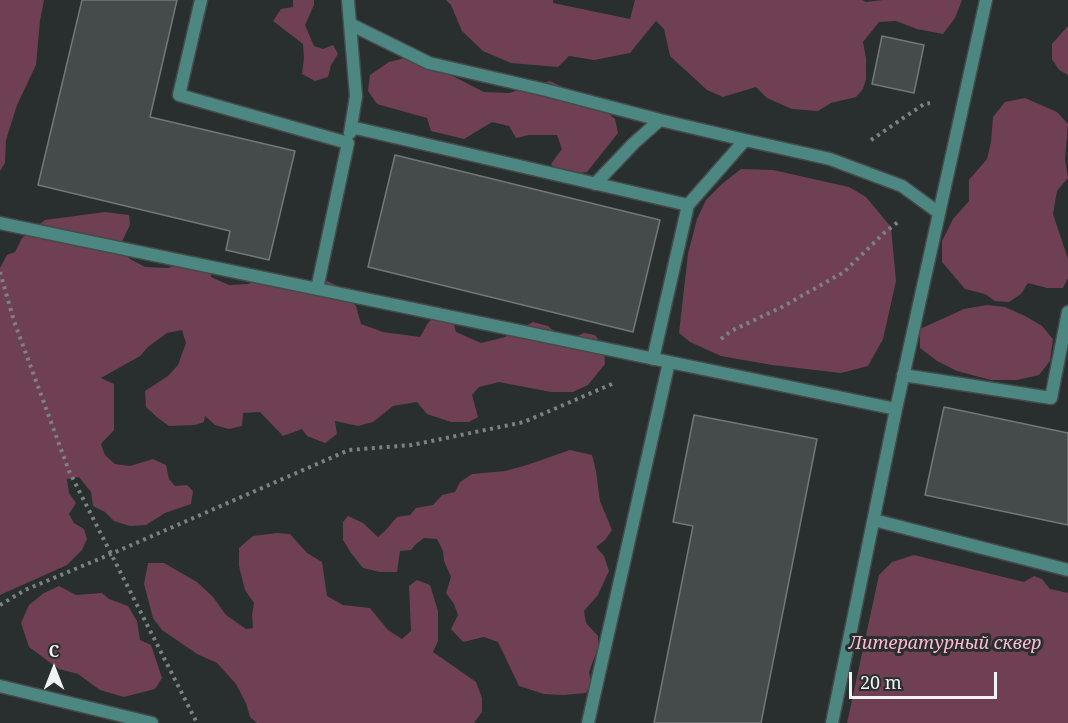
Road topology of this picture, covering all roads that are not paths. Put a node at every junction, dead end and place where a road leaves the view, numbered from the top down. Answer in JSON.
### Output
{"nodes":[{"id":1,"x":201,"y":0,"type":"edge"},
{"id":2,"x":348,"y":0,"type":"edge"},
{"id":3,"x":986,"y":0,"type":"edge"},
{"id":4,"x":350,"y":24,"type":"junction"},
{"id":5,"x":660,"y":120,"type":"junction"},
{"id":6,"x":351,"y":127,"type":"junction"},
{"id":7,"x":745,"y":140,"type":"junction"},
{"id":8,"x":348,"y":143,"type":"junction"},
{"id":9,"x":595,"y":184,"type":"junction"},
{"id":10,"x":688,"y":205,"type":"junction"},
{"id":11,"x":939,"y":213,"type":"junction"},
{"id":12,"x":0,"y":223,"type":"edge"},
{"id":13,"x":317,"y":289,"type":"junction"},
{"id":14,"x":1068,"y":312,"type":"edge"},
{"id":15,"x":653,"y":359,"type":"junction"},
{"id":16,"x":669,"y":362,"type":"junction"},
{"id":17,"x":903,"y":375,"type":"junction"},
{"id":18,"x":896,"y":409,"type":"junction"},
{"id":19,"x":874,"y":520,"type":"junction"},
{"id":20,"x":1068,"y":570,"type":"edge"},
{"id":21,"x":0,"y":686,"type":"edge"},
{"id":22,"x":152,"y":723,"type":"edge"},
{"id":23,"x":588,"y":723,"type":"edge"},
{"id":24,"x":832,"y":723,"type":"edge"}],
"edges":[{"from":1,"to":8,"type":"lane"},
{"from":2,"to":4,"type":"lane"},
{"from":3,"to":11,"type":"lane"},
{"from":4,"to":5,"type":"lane"},
{"from":4,"to":6,"type":"lane"},
{"from":5,"to":7,"type":"lane"},
{"from":5,"to":9,"type":"lane"},
{"from":6,"to":8,"type":"lane"},
{"from":6,"to":9,"type":"lane"},
{"from":7,"to":10,"type":"lane"},
{"from":7,"to":11,"type":"lane"},
{"from":8,"to":13,"type":"lane"},
{"from":9,"to":10,"type":"lane"},
{"from":10,"to":15,"type":"lane"},
{"from":11,"to":17,"type":"lane"},
{"from":12,"to":13,"type":"lane"},
{"from":13,"to":15,"type":"lane"},
{"from":14,"to":17,"type":"lane"},
{"from":15,"to":16,"type":"lane"},
{"from":16,"to":18,"type":"lane"},
{"from":16,"to":23,"type":"lane"},
{"from":17,"to":18,"type":"lane"},
{"from":18,"to":19,"type":"lane"},
{"from":19,"to":20,"type":"lane"},
{"from":19,"to":24,"type":"lane"},
{"from":21,"to":22,"type":"lane"}]}
